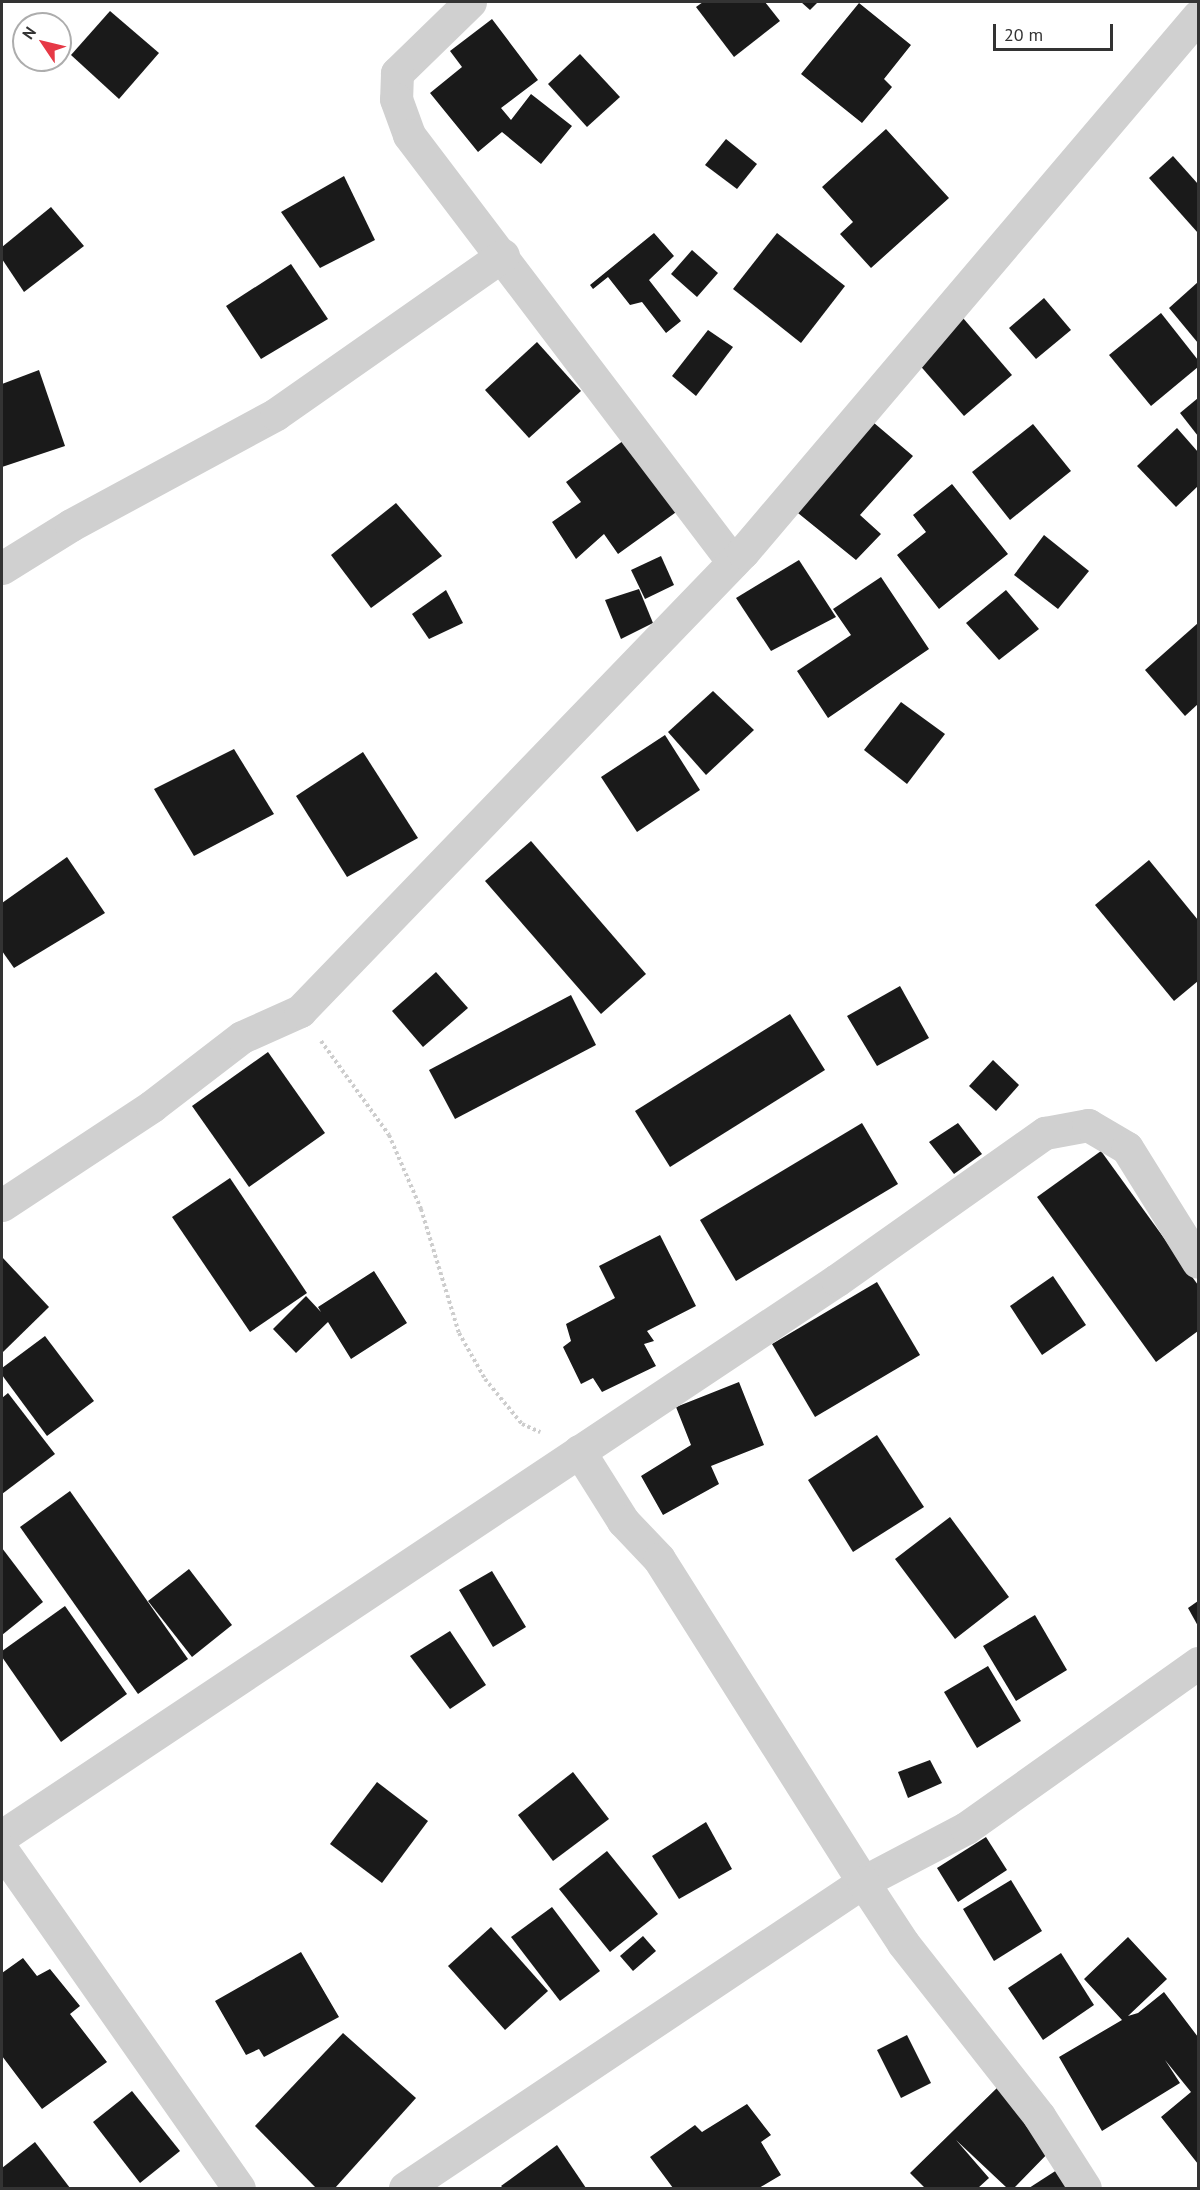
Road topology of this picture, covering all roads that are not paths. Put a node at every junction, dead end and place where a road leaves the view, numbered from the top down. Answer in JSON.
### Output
{"nodes":[{"id":1,"x":470,"y":2,"type":"edge"},
{"id":2,"x":1198,"y":16,"type":"edge"},
{"id":3,"x":503,"y":255,"type":"junction"},
{"id":4,"x":733,"y":562,"type":"junction"},
{"id":5,"x":2,"y":568,"type":"edge"},
{"id":6,"x":2,"y":1205,"type":"edge"},
{"id":7,"x":1198,"y":1262,"type":"edge"},
{"id":8,"x":579,"y":1451,"type":"junction"},
{"id":9,"x":1198,"y":1663,"type":"edge"},
{"id":10,"x":2,"y":1836,"type":"edge"},
{"id":11,"x":2,"y":1850,"type":"edge"},
{"id":12,"x":863,"y":1882,"type":"junction"},
{"id":13,"x":239,"y":2188,"type":"edge"},
{"id":14,"x":405,"y":2188,"type":"edge"},
{"id":15,"x":1085,"y":2188,"type":"edge"}],
"edges":[{"from":1,"to":3,"type":"street"},
{"from":2,"to":4,"type":"street"},
{"from":3,"to":4,"type":"street"},
{"from":3,"to":5,"type":"street"},
{"from":4,"to":6,"type":"street"},
{"from":7,"to":8,"type":"street"},
{"from":8,"to":10,"type":"street"},
{"from":8,"to":12,"type":"street"},
{"from":9,"to":12,"type":"street"},
{"from":11,"to":13,"type":"street"},
{"from":12,"to":14,"type":"street"},
{"from":12,"to":15,"type":"street"}]}
